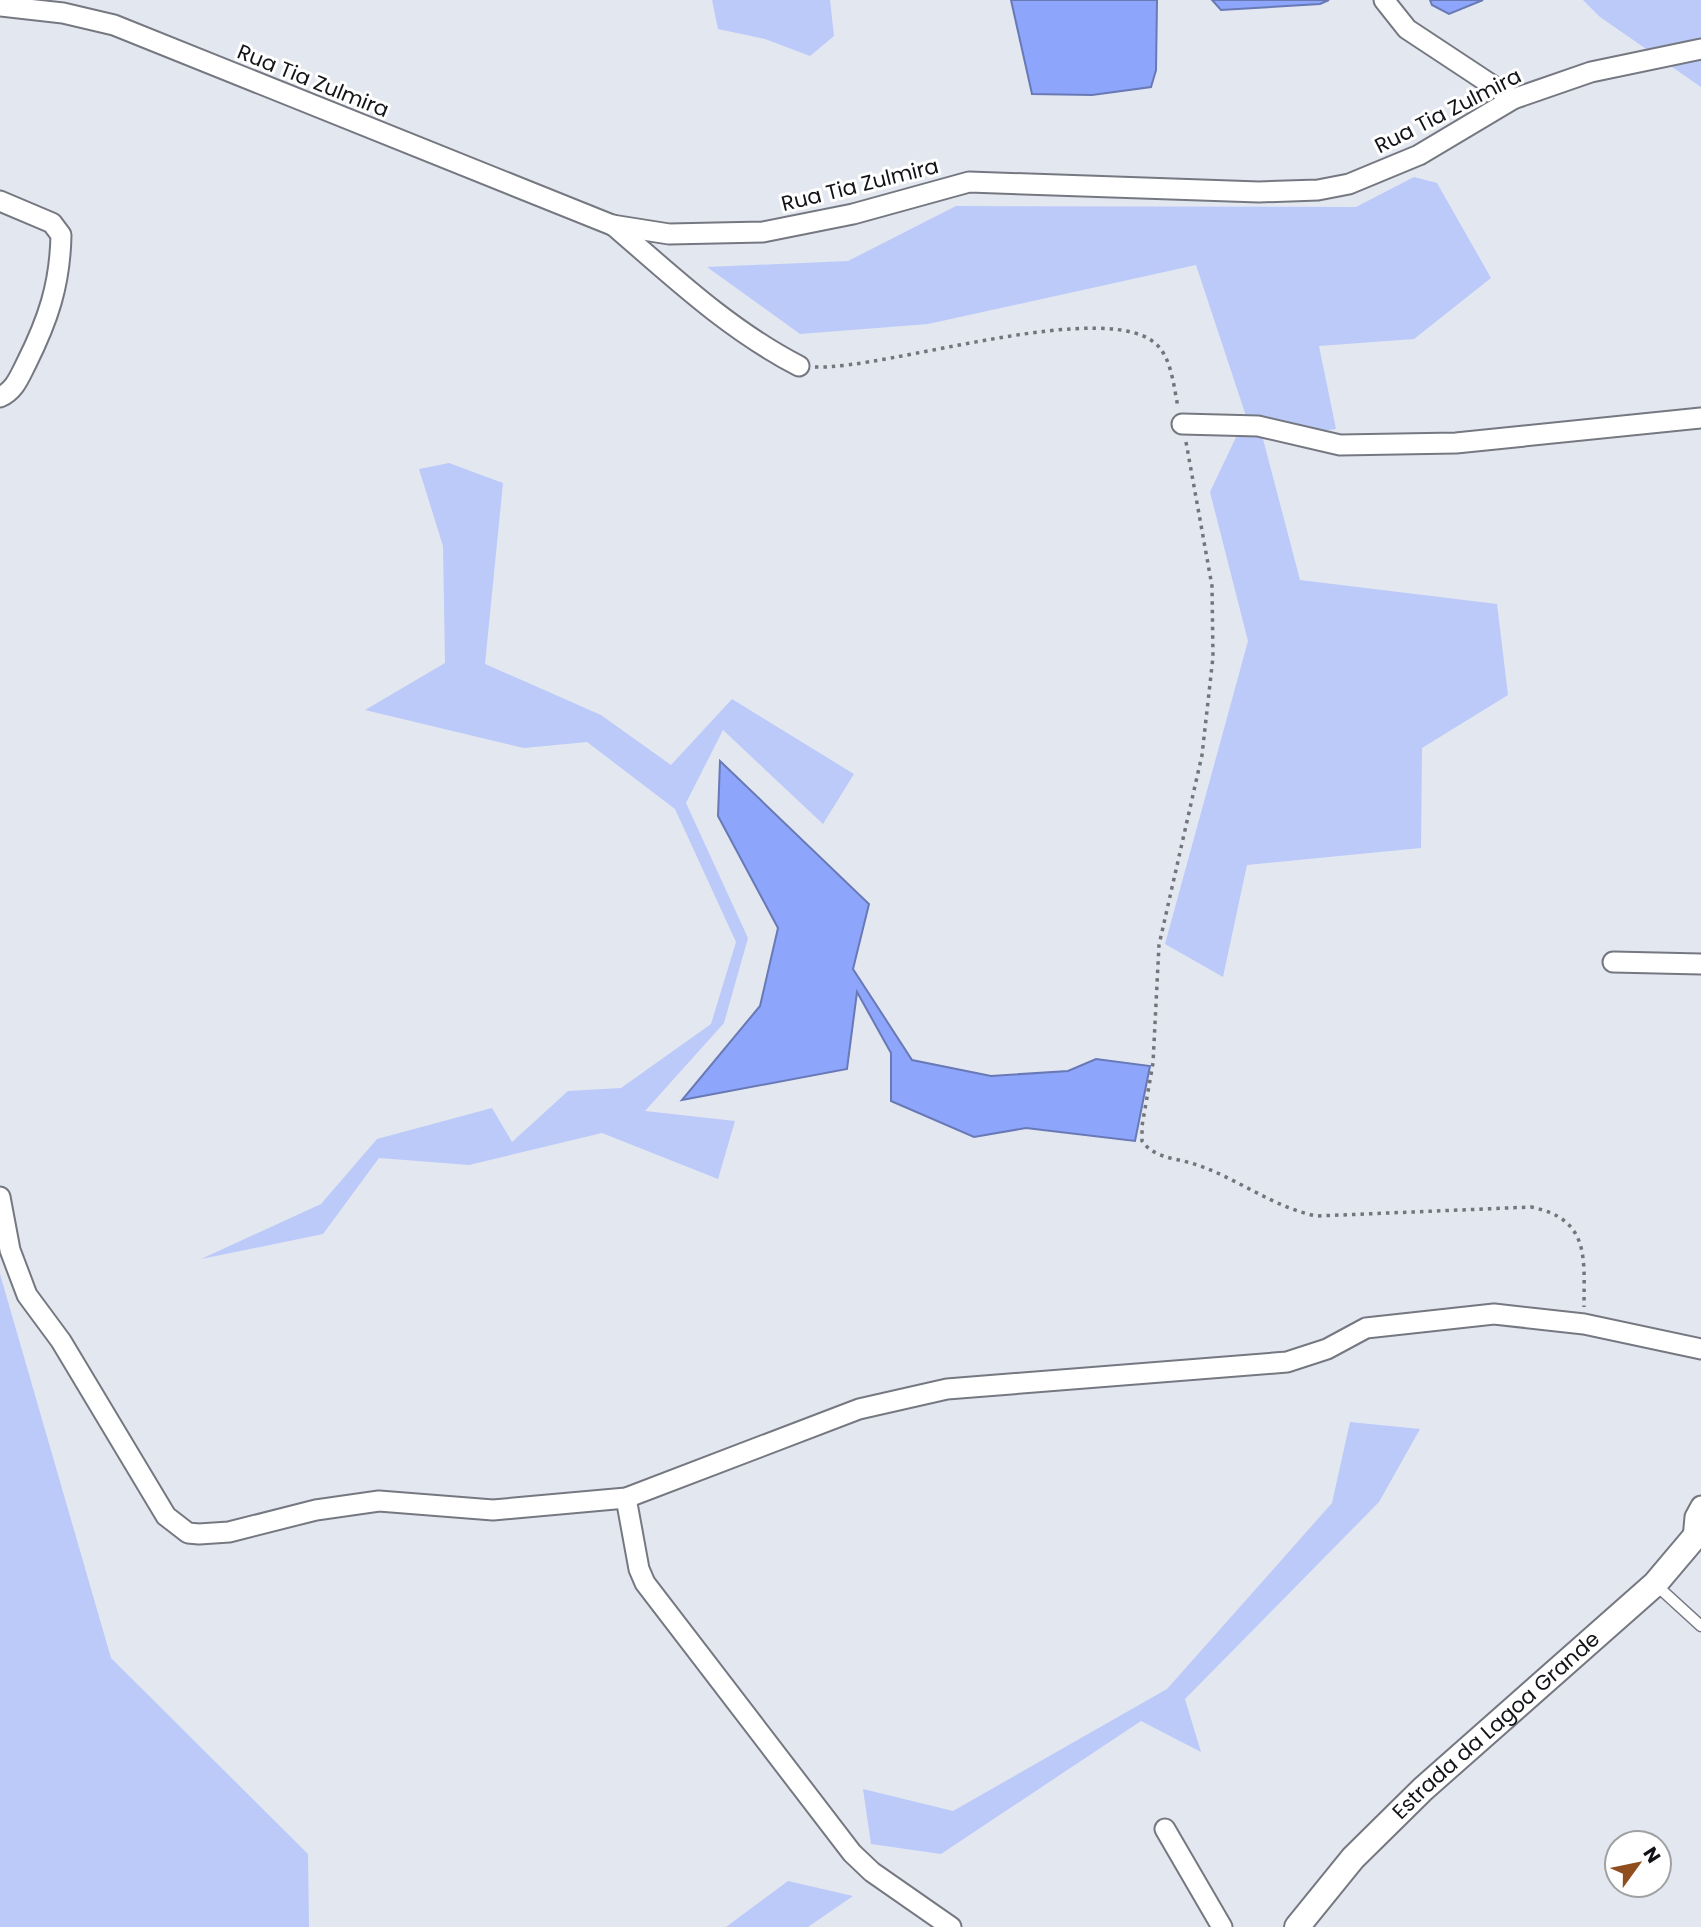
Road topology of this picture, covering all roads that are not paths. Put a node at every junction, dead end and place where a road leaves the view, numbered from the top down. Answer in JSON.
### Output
{"nodes":[{"id":1,"x":1384,"y":0,"type":"edge"},
{"id":2,"x":0,"y":6,"type":"edge"},
{"id":3,"x":1701,"y":49,"type":"edge"},
{"id":4,"x":1513,"y":99,"type":"junction"},
{"id":5,"x":0,"y":201,"type":"edge"},
{"id":6,"x":612,"y":225,"type":"junction"},
{"id":7,"x":799,"y":366,"type":"road end"},
{"id":8,"x":0,"y":397,"type":"edge"},
{"id":9,"x":1701,"y":418,"type":"edge"},
{"id":10,"x":1182,"y":424,"type":"road end"},
{"id":11,"x":1613,"y":962,"type":"dead end"},
{"id":12,"x":1701,"y":964,"type":"edge"},
{"id":13,"x":0,"y":1197,"type":"edge"},
{"id":14,"x":1701,"y":1349,"type":"edge"},
{"id":15,"x":626,"y":1497,"type":"junction"},
{"id":16,"x":1701,"y":1506,"type":"edge"},
{"id":17,"x":1697,"y":1536,"type":"edge"},
{"id":18,"x":1655,"y":1584,"type":"junction"},
{"id":19,"x":1701,"y":1626,"type":"edge"},
{"id":20,"x":1165,"y":1829,"type":"dead end"},
{"id":21,"x":951,"y":1927,"type":"edge"},
{"id":22,"x":1222,"y":1927,"type":"edge"},
{"id":23,"x":1297,"y":1927,"type":"edge"}],
"edges":[{"from":1,"to":4,"type":"street"},
{"from":2,"to":6,"type":"street","name":"Rua Tia Zulmira"},
{"from":3,"to":4,"type":"street","name":"Rua Tia Zulmira"},
{"from":4,"to":6,"type":"street","name":"Rua Tia Zulmira"},
{"from":5,"to":8,"type":"street"},
{"from":6,"to":7,"type":"street"},
{"from":9,"to":10,"type":"street"},
{"from":11,"to":12,"type":"street"},
{"from":13,"to":15,"type":"street"},
{"from":14,"to":15,"type":"street"},
{"from":15,"to":21,"type":"street"},
{"from":16,"to":17,"type":"street"},
{"from":17,"to":18,"type":"street","name":"Estrada da Lagoa Grande"},
{"from":18,"to":19,"type":"lane"},
{"from":18,"to":23,"type":"street","name":"Estrada da Lagoa Grande"},
{"from":20,"to":22,"type":"street"}]}
